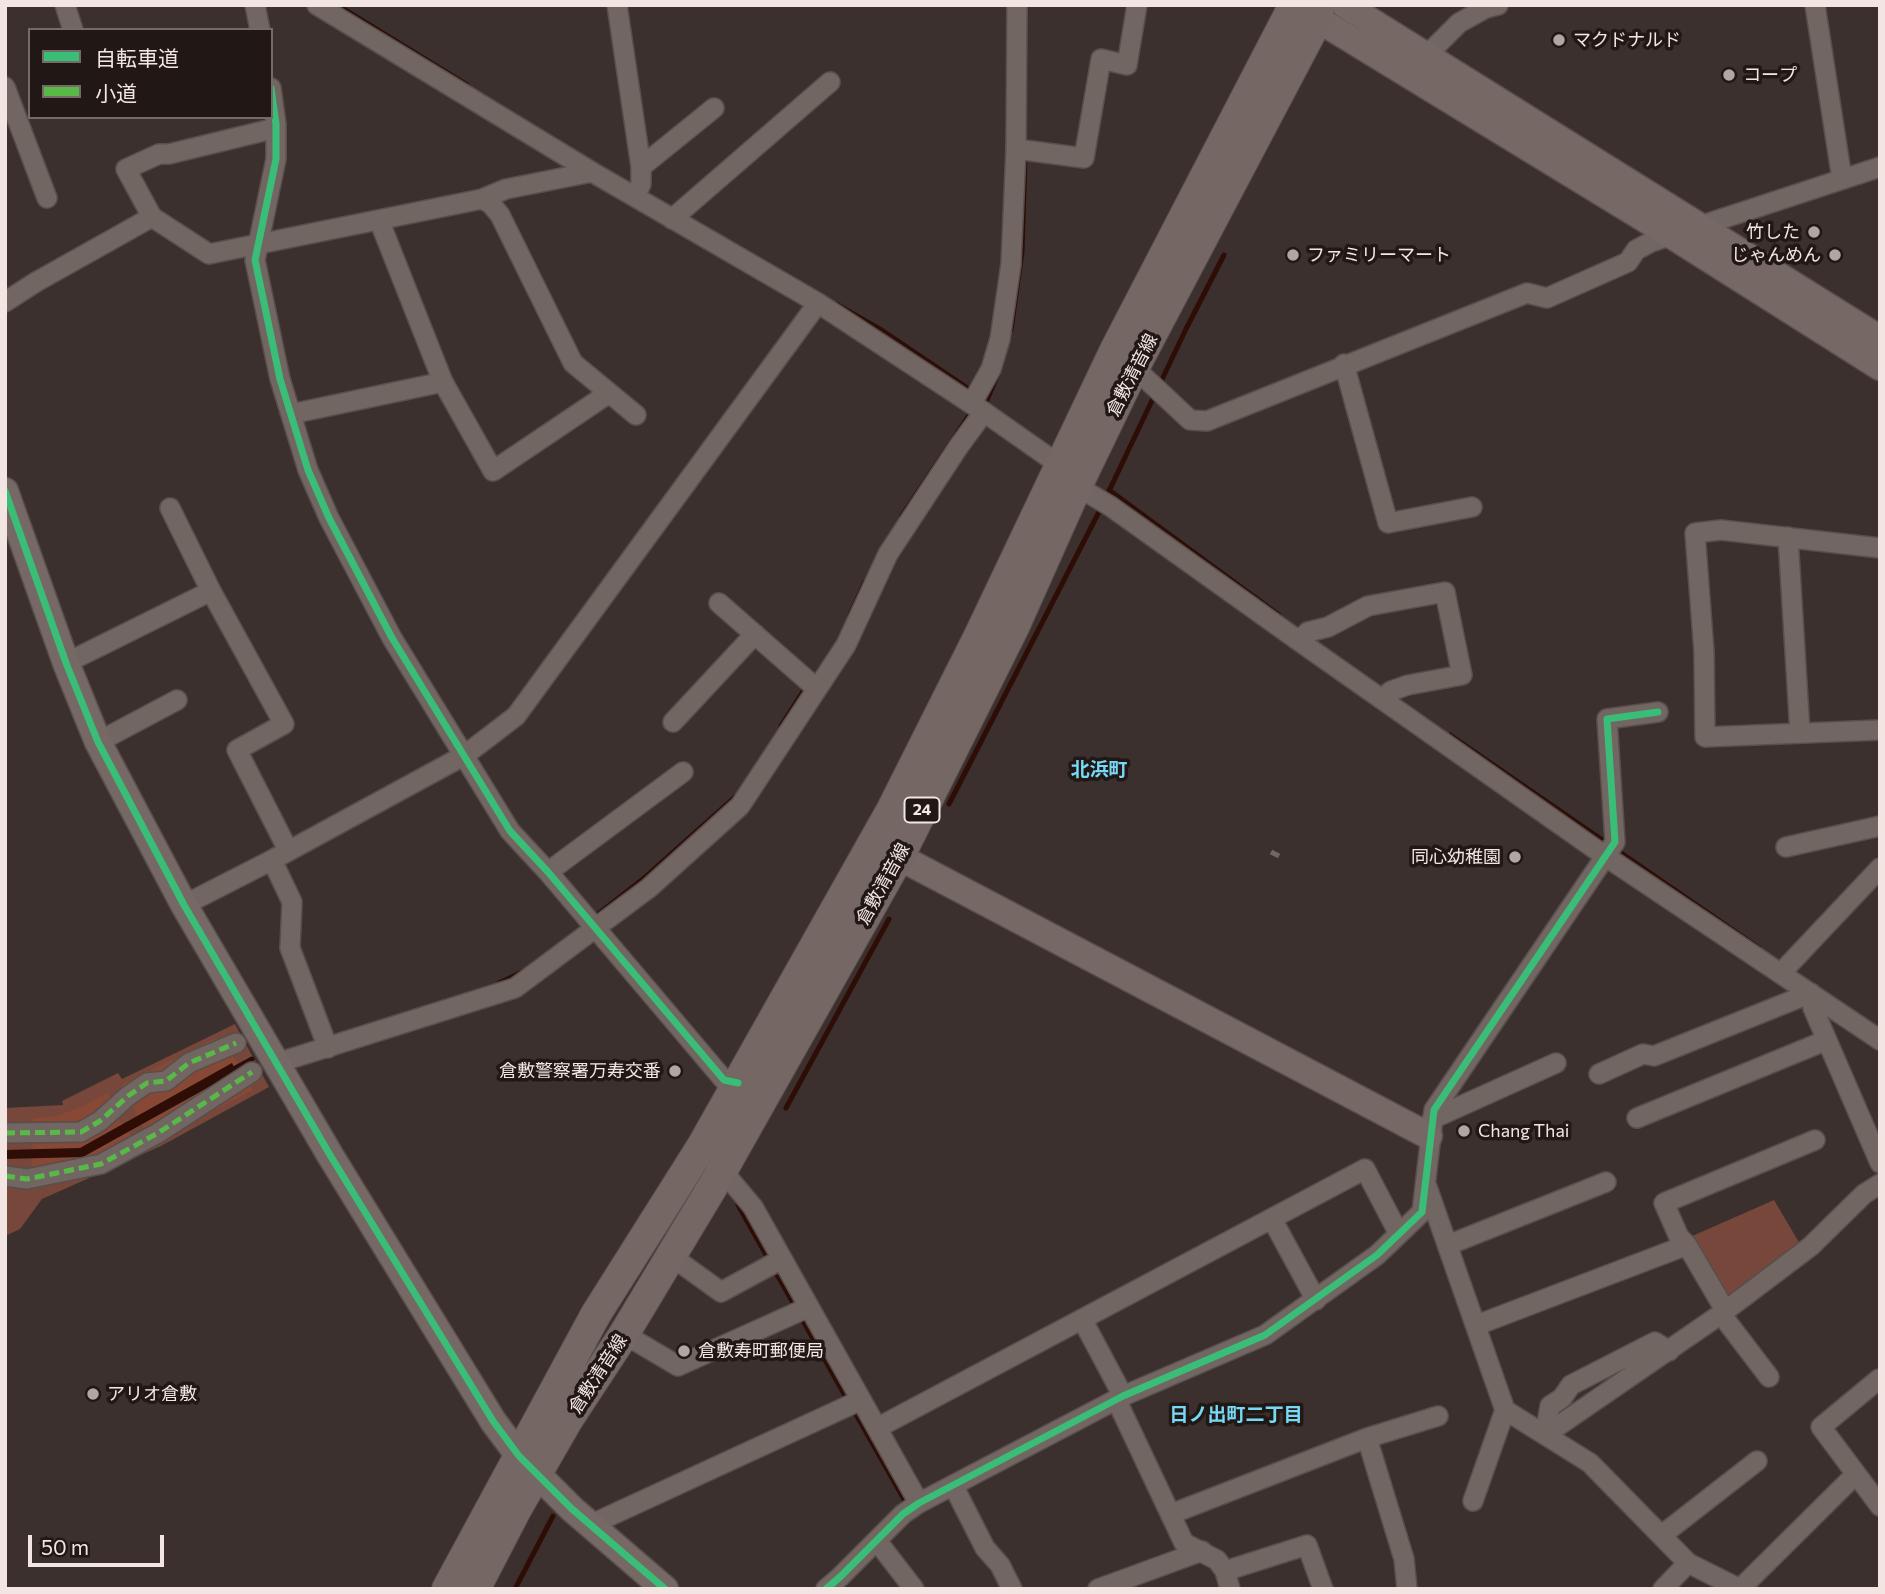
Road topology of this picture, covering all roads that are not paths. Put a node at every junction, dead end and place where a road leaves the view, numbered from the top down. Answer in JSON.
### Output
{"nodes":[{"id":1,"x":65,"y":5,"type":"edge"},
{"id":2,"x":256,"y":5,"type":"edge"},
{"id":3,"x":317,"y":5,"type":"edge"},
{"id":4,"x":617,"y":5,"type":"edge"},
{"id":5,"x":1017,"y":5,"type":"edge"},
{"id":6,"x":1137,"y":5,"type":"edge"},
{"id":7,"x":1345,"y":5,"type":"edge"},
{"id":8,"x":1498,"y":5,"type":"edge"},
{"id":9,"x":1815,"y":5,"type":"edge"},
{"id":10,"x":1307,"y":9,"type":"edge"},
{"id":11,"x":72,"y":28,"type":"edge"},
{"id":12,"x":260,"y":28,"type":"edge"},
{"id":13,"x":1427,"y":55,"type":"junction"},
{"id":14,"x":830,"y":82,"type":"dead end"},
{"id":15,"x":5,"y":87,"type":"edge"},
{"id":16,"x":273,"y":104,"type":"edge"},
{"id":17,"x":714,"y":108,"type":"dead end"},
{"id":18,"x":276,"y":128,"type":"junction"},
{"id":19,"x":1016,"y":149,"type":"junction"},
{"id":20,"x":1880,"y":167,"type":"edge"},
{"id":21,"x":592,"y":172,"type":"junction"},
{"id":22,"x":1842,"y":179,"type":"junction"},
{"id":23,"x":639,"y":185,"type":"junction"},
{"id":24,"x":47,"y":198,"type":"dead end"},
{"id":25,"x":482,"y":199,"type":"junction"},
{"id":26,"x":678,"y":213,"type":"junction"},
{"id":27,"x":152,"y":217,"type":"junction"},
{"id":28,"x":379,"y":220,"type":"junction"},
{"id":29,"x":1701,"y":226,"type":"junction"},
{"id":30,"x":1671,"y":235,"type":"junction"},
{"id":31,"x":258,"y":245,"type":"junction"},
{"id":32,"x":5,"y":302,"type":"edge"},
{"id":33,"x":818,"y":303,"type":"junction"},
{"id":34,"x":1880,"y":339,"type":"edge"},
{"id":35,"x":1344,"y":365,"type":"junction"},
{"id":36,"x":1880,"y":367,"type":"edge"},
{"id":37,"x":1141,"y":374,"type":"junction"},
{"id":38,"x":443,"y":382,"type":"junction"},
{"id":39,"x":609,"y":393,"type":"junction"},
{"id":40,"x":977,"y":401,"type":"junction"},
{"id":41,"x":291,"y":414,"type":"junction"},
{"id":42,"x":636,"y":415,"type":"dead end"},
{"id":43,"x":1080,"y":486,"type":"junction"},
{"id":44,"x":5,"y":491,"type":"edge"},
{"id":45,"x":1472,"y":507,"type":"dead end"},
{"id":46,"x":170,"y":508,"type":"dead end"},
{"id":47,"x":1788,"y":537,"type":"junction"},
{"id":48,"x":1880,"y":548,"type":"edge"},
{"id":49,"x":211,"y":592,"type":"junction"},
{"id":50,"x":719,"y":603,"type":"dead end"},
{"id":51,"x":755,"y":634,"type":"junction"},
{"id":52,"x":1303,"y":637,"type":"junction"},
{"id":53,"x":66,"y":663,"type":"junction"},
{"id":54,"x":817,"y":688,"type":"junction"},
{"id":55,"x":1386,"y":695,"type":"junction"},
{"id":56,"x":177,"y":700,"type":"dead end"},
{"id":57,"x":1658,"y":712,"type":"dead end"},
{"id":58,"x":673,"y":722,"type":"dead end"},
{"id":59,"x":1880,"y":730,"type":"edge"},
{"id":60,"x":1800,"y":733,"type":"junction"},
{"id":61,"x":98,"y":742,"type":"junction"},
{"id":62,"x":465,"y":755,"type":"junction"},
{"id":63,"x":683,"y":772,"type":"dead end"},
{"id":64,"x":1880,"y":826,"type":"edge"},
{"id":65,"x":1786,"y":847,"type":"dead end"},
{"id":66,"x":886,"y":850,"type":"junction"},
{"id":67,"x":1609,"y":850,"type":"junction"},
{"id":68,"x":280,"y":855,"type":"junction"},
{"id":69,"x":1880,"y":868,"type":"edge"},
{"id":70,"x":548,"y":872,"type":"junction"},
{"id":71,"x":184,"y":905,"type":"junction"},
{"id":72,"x":595,"y":928,"type":"junction"},
{"id":73,"x":1780,"y":973,"type":"junction"},
{"id":74,"x":1811,"y":993,"type":"junction"},
{"id":75,"x":1823,"y":1041,"type":"junction"},
{"id":76,"x":1880,"y":1041,"type":"edge"},
{"id":77,"x":236,"y":1043,"type":"dead end"},
{"id":78,"x":328,"y":1048,"type":"junction"},
{"id":79,"x":1556,"y":1063,"type":"dead end"},
{"id":80,"x":265,"y":1068,"type":"junction"},
{"id":81,"x":1599,"y":1074,"type":"dead end"},
{"id":82,"x":738,"y":1083,"type":"junction"},
{"id":83,"x":1637,"y":1118,"type":"dead end"},
{"id":84,"x":1431,"y":1128,"type":"junction"},
{"id":85,"x":5,"y":1133,"type":"edge"},
{"id":86,"x":1815,"y":1140,"type":"dead end"},
{"id":87,"x":702,"y":1146,"type":"junction"},
{"id":88,"x":1880,"y":1163,"type":"edge"},
{"id":89,"x":722,"y":1171,"type":"junction"},
{"id":90,"x":5,"y":1176,"type":"edge"},
{"id":91,"x":1425,"y":1181,"type":"junction"},
{"id":92,"x":1606,"y":1182,"type":"dead end"},
{"id":93,"x":1880,"y":1184,"type":"edge"},
{"id":94,"x":1272,"y":1219,"type":"junction"},
{"id":95,"x":1399,"y":1234,"type":"junction"},
{"id":96,"x":1448,"y":1245,"type":"junction"},
{"id":97,"x":1687,"y":1245,"type":"junction"},
{"id":98,"x":671,"y":1256,"type":"junction"},
{"id":99,"x":775,"y":1263,"type":"junction"},
{"id":100,"x":1316,"y":1300,"type":"junction"},
{"id":101,"x":802,"y":1310,"type":"junction"},
{"id":102,"x":1723,"y":1312,"type":"junction"},
{"id":103,"x":1082,"y":1320,"type":"junction"},
{"id":104,"x":1477,"y":1325,"type":"junction"},
{"id":105,"x":624,"y":1334,"type":"junction"},
{"id":106,"x":1669,"y":1351,"type":"junction"},
{"id":107,"x":1877,"y":1373,"type":"edge"},
{"id":108,"x":1769,"y":1377,"type":"dead end"},
{"id":109,"x":1119,"y":1397,"type":"junction"},
{"id":110,"x":854,"y":1404,"type":"junction"},
{"id":111,"x":1506,"y":1410,"type":"junction"},
{"id":112,"x":1438,"y":1416,"type":"dead end"},
{"id":113,"x":1805,"y":1425,"type":"dead end"},
{"id":114,"x":877,"y":1428,"type":"junction"},
{"id":115,"x":1545,"y":1435,"type":"junction"},
{"id":116,"x":1367,"y":1438,"type":"junction"},
{"id":117,"x":1757,"y":1461,"type":"dead end"},
{"id":118,"x":528,"y":1465,"type":"junction"},
{"id":119,"x":1856,"y":1474,"type":"junction"},
{"id":120,"x":953,"y":1485,"type":"junction"},
{"id":121,"x":1473,"y":1501,"type":"dead end"},
{"id":122,"x":919,"y":1503,"type":"junction"},
{"id":123,"x":1880,"y":1506,"type":"edge"},
{"id":124,"x":1171,"y":1514,"type":"junction"},
{"id":125,"x":590,"y":1525,"type":"junction"},
{"id":126,"x":1662,"y":1535,"type":"junction"},
{"id":127,"x":880,"y":1546,"type":"junction"},
{"id":128,"x":1202,"y":1551,"type":"junction"},
{"id":129,"x":1688,"y":1563,"type":"junction"},
{"id":130,"x":1227,"y":1580,"type":"edge"},
{"id":131,"x":1737,"y":1588,"type":"edge"},
{"id":132,"x":447,"y":1589,"type":"edge"},
{"id":133,"x":475,"y":1589,"type":"edge"},
{"id":134,"x":665,"y":1589,"type":"edge"},
{"id":135,"x":826,"y":1589,"type":"edge"},
{"id":136,"x":915,"y":1589,"type":"edge"},
{"id":137,"x":1012,"y":1589,"type":"edge"},
{"id":138,"x":1098,"y":1589,"type":"edge"},
{"id":139,"x":1323,"y":1589,"type":"edge"},
{"id":140,"x":1407,"y":1589,"type":"edge"},
{"id":141,"x":1663,"y":1589,"type":"edge"}],
"edges":[{"from":1,"to":11,"type":"street"},
{"from":2,"to":12,"type":"street"},
{"from":3,"to":21,"type":"street"},
{"from":4,"to":23,"type":"street"},
{"from":5,"to":19,"type":"street"},
{"from":6,"to":19,"type":"street"},
{"from":7,"to":13,"type":"street"},
{"from":8,"to":13,"type":"street"},
{"from":9,"to":22,"type":"street"},
{"from":10,"to":30,"type":"street"},
{"from":10,"to":37,"type":"main road","name":"倉敷清音線","number":"24"},
{"from":13,"to":29,"type":"street"},
{"from":14,"to":26,"type":"street"},
{"from":15,"to":24,"type":"street"},
{"from":16,"to":18,"type":"street"},
{"from":17,"to":23,"type":"street"},
{"from":18,"to":27,"type":"street"},
{"from":18,"to":31,"type":"street"},
{"from":19,"to":40,"type":"street"},
{"from":20,"to":22,"type":"street"},
{"from":21,"to":23,"type":"street"},
{"from":21,"to":25,"type":"street"},
{"from":22,"to":29,"type":"street"},
{"from":23,"to":26,"type":"street"},
{"from":25,"to":28,"type":"street"},
{"from":25,"to":39,"type":"street"},
{"from":26,"to":33,"type":"street"},
{"from":27,"to":31,"type":"street"},
{"from":27,"to":32,"type":"street"},
{"from":28,"to":31,"type":"street"},
{"from":28,"to":38,"type":"street"},
{"from":29,"to":30,"type":"street"},
{"from":29,"to":34,"type":"street"},
{"from":30,"to":35,"type":"street"},
{"from":30,"to":36,"type":"street"},
{"from":31,"to":41,"type":"street"},
{"from":33,"to":40,"type":"street"},
{"from":33,"to":62,"type":"street"},
{"from":35,"to":37,"type":"street"},
{"from":35,"to":45,"type":"street"},
{"from":37,"to":43,"type":"main road","name":"倉敷清音線","number":"24"},
{"from":38,"to":39,"type":"street"},
{"from":38,"to":41,"type":"street"},
{"from":39,"to":42,"type":"street"},
{"from":40,"to":43,"type":"street"},
{"from":40,"to":54,"type":"street"},
{"from":41,"to":62,"type":"street"},
{"from":43,"to":52,"type":"street"},
{"from":43,"to":66,"type":"main road","name":"倉敷清音線","number":"24"},
{"from":44,"to":53,"type":"street"},
{"from":46,"to":49,"type":"street"},
{"from":47,"to":48,"type":"street"},
{"from":47,"to":60,"type":"street"},
{"from":47,"to":60,"type":"street"},
{"from":49,"to":53,"type":"street"},
{"from":49,"to":68,"type":"street"},
{"from":50,"to":51,"type":"street"},
{"from":51,"to":54,"type":"street"},
{"from":51,"to":58,"type":"street"},
{"from":52,"to":55,"type":"street"},
{"from":52,"to":55,"type":"street"},
{"from":53,"to":61,"type":"street"},
{"from":54,"to":72,"type":"street"},
{"from":55,"to":67,"type":"street"},
{"from":56,"to":61,"type":"street"},
{"from":57,"to":67,"type":"street"},
{"from":59,"to":60,"type":"street"},
{"from":61,"to":71,"type":"street"},
{"from":62,"to":68,"type":"street"},
{"from":62,"to":70,"type":"street"},
{"from":63,"to":70,"type":"street"},
{"from":64,"to":65,"type":"street"},
{"from":66,"to":82,"type":"main road","name":"倉敷清音線","number":"24"},
{"from":66,"to":84,"type":"street"},
{"from":66,"to":89,"type":"main road","name":"倉敷清音線","number":"24"},
{"from":67,"to":73,"type":"street"},
{"from":67,"to":84,"type":"street"},
{"from":68,"to":71,"type":"street"},
{"from":68,"to":78,"type":"street"},
{"from":69,"to":73,"type":"street"},
{"from":70,"to":72,"type":"street"},
{"from":71,"to":80,"type":"street"},
{"from":72,"to":78,"type":"street"},
{"from":72,"to":82,"type":"street"},
{"from":73,"to":74,"type":"street"},
{"from":74,"to":75,"type":"street"},
{"from":74,"to":76,"type":"street"},
{"from":74,"to":81,"type":"street"},
{"from":75,"to":83,"type":"street"},
{"from":75,"to":88,"type":"street"},
{"from":77,"to":85,"type":"street"},
{"from":78,"to":80,"type":"street"},
{"from":79,"to":84,"type":"street"},
{"from":80,"to":90,"type":"street"},
{"from":80,"to":118,"type":"street"},
{"from":82,"to":87,"type":"main road","name":"倉敷清音線","number":"24"},
{"from":84,"to":91,"type":"street"},
{"from":86,"to":97,"type":"street"},
{"from":87,"to":89,"type":"street"},
{"from":87,"to":118,"type":"main road","name":"倉敷清音線","number":"24"},
{"from":89,"to":98,"type":"main road","name":"倉敷清音線","number":"24"},
{"from":89,"to":99,"type":"street"},
{"from":91,"to":95,"type":"street"},
{"from":91,"to":96,"type":"street"},
{"from":92,"to":96,"type":"street"},
{"from":93,"to":102,"type":"street"},
{"from":94,"to":95,"type":"street"},
{"from":94,"to":100,"type":"street"},
{"from":94,"to":103,"type":"street"},
{"from":95,"to":100,"type":"street"},
{"from":96,"to":104,"type":"street"},
{"from":97,"to":102,"type":"street"},
{"from":97,"to":104,"type":"street"},
{"from":98,"to":99,"type":"street"},
{"from":98,"to":105,"type":"main road","name":"倉敷清音線","number":"24"},
{"from":99,"to":101,"type":"street"},
{"from":100,"to":109,"type":"street"},
{"from":101,"to":105,"type":"street"},
{"from":101,"to":110,"type":"street"},
{"from":102,"to":106,"type":"street"},
{"from":102,"to":108,"type":"street"},
{"from":103,"to":109,"type":"street"},
{"from":103,"to":114,"type":"street"},
{"from":104,"to":111,"type":"street"},
{"from":105,"to":118,"type":"main road","name":"倉敷清音線","number":"24"},
{"from":106,"to":115,"type":"street"},
{"from":106,"to":115,"type":"street"},
{"from":107,"to":113,"type":"street"},
{"from":107,"to":119,"type":"street"},
{"from":109,"to":120,"type":"street"},
{"from":109,"to":124,"type":"street"},
{"from":110,"to":114,"type":"street"},
{"from":110,"to":125,"type":"street"},
{"from":111,"to":115,"type":"street"},
{"from":111,"to":121,"type":"street"},
{"from":112,"to":116,"type":"street"},
{"from":114,"to":122,"type":"street"},
{"from":115,"to":126,"type":"street"},
{"from":116,"to":124,"type":"street"},
{"from":116,"to":140,"type":"street"},
{"from":117,"to":126,"type":"street"},
{"from":118,"to":125,"type":"street"},
{"from":118,"to":132,"type":"main road","name":"倉敷清音線","number":"24"},
{"from":118,"to":133,"type":"main road","name":"倉敷清音線","number":"24"},
{"from":119,"to":123,"type":"street"},
{"from":119,"to":131,"type":"street"},
{"from":120,"to":122,"type":"street"},
{"from":120,"to":137,"type":"street"},
{"from":122,"to":127,"type":"street"},
{"from":124,"to":128,"type":"street"},
{"from":125,"to":134,"type":"street"},
{"from":126,"to":129,"type":"street"},
{"from":127,"to":135,"type":"street"},
{"from":127,"to":136,"type":"street"},
{"from":128,"to":130,"type":"street"},
{"from":128,"to":138,"type":"street"},
{"from":129,"to":131,"type":"street"},
{"from":129,"to":141,"type":"street"},
{"from":130,"to":139,"type":"street"}]}
